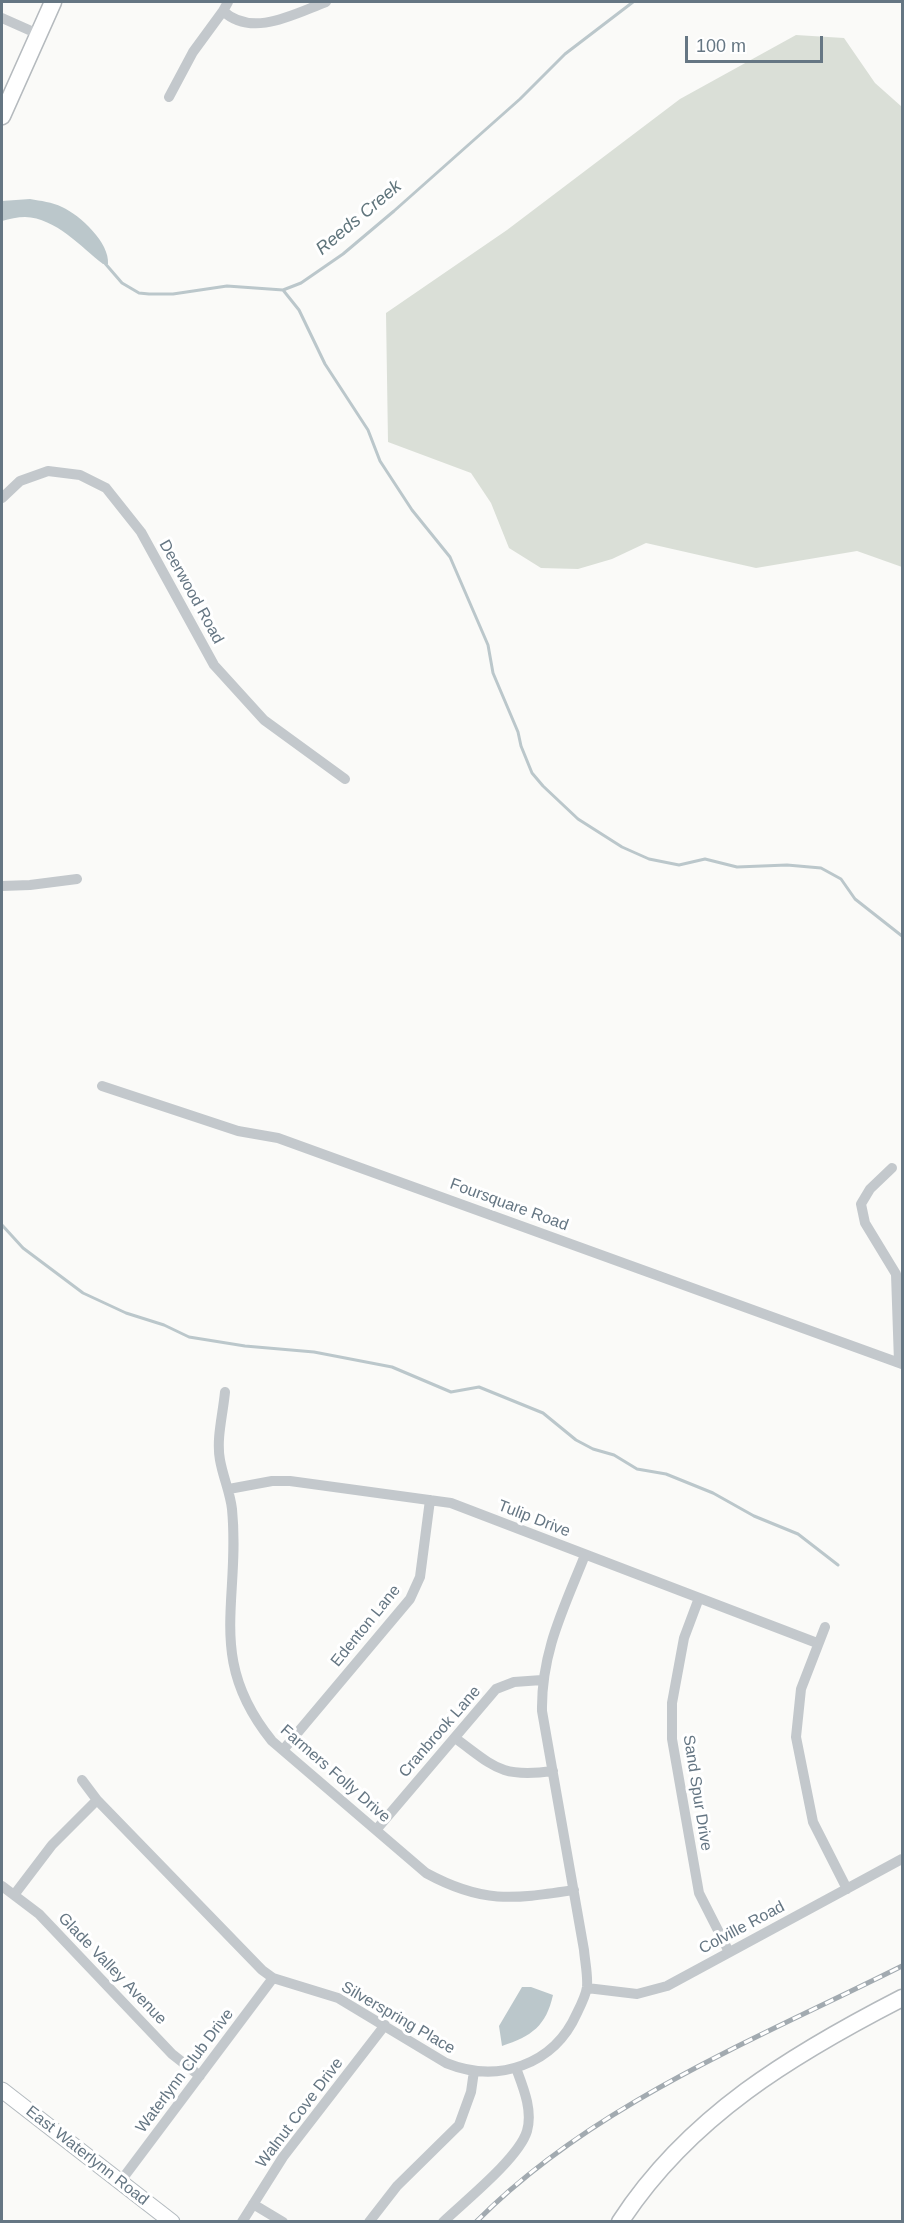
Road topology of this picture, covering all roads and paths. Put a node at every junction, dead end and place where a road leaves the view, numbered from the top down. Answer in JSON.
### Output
{"nodes":[{"id":1,"x":53,"y":2,"type":"edge"},
{"id":2,"x":326,"y":2,"type":"edge"},
{"id":3,"x":226,"y":6,"type":"edge"},
{"id":4,"x":2,"y":18,"type":"edge"},
{"id":5,"x":38,"y":34,"type":"junction"},
{"id":6,"x":169,"y":97,"type":"dead end"},
{"id":7,"x":2,"y":116,"type":"edge"},
{"id":8,"x":2,"y":498,"type":"edge"},
{"id":9,"x":345,"y":779,"type":"dead end"},
{"id":10,"x":77,"y":879,"type":"dead end"},
{"id":11,"x":2,"y":886,"type":"edge"},
{"id":12,"x":102,"y":1086,"type":"dead end"},
{"id":13,"x":892,"y":1168,"type":"dead end"},
{"id":14,"x":901,"y":1363,"type":"edge"},
{"id":15,"x":225,"y":1392,"type":"dead end"},
{"id":16,"x":229,"y":1489,"type":"junction"},
{"id":17,"x":430,"y":1500,"type":"junction"},
{"id":18,"x":585,"y":1555,"type":"junction"},
{"id":19,"x":699,"y":1598,"type":"junction"},
{"id":20,"x":825,"y":1627,"type":"dead end"},
{"id":21,"x":817,"y":1643,"type":"junction"},
{"id":22,"x":542,"y":1680,"type":"junction"},
{"id":23,"x":455,"y":1738,"type":"junction"},
{"id":24,"x":283,"y":1750,"type":"junction"},
{"id":25,"x":553,"y":1771,"type":"junction"},
{"id":26,"x":81,"y":1780,"type":"dead end"},
{"id":27,"x":97,"y":1800,"type":"junction"},
{"id":28,"x":376,"y":1830,"type":"junction"},
{"id":29,"x":903,"y":1859,"type":"edge"},
{"id":30,"x":2,"y":1886,"type":"edge"},
{"id":31,"x":847,"y":1889,"type":"junction"},
{"id":32,"x":574,"y":1890,"type":"junction"},
{"id":33,"x":14,"y":1895,"type":"junction"},
{"id":34,"x":729,"y":1952,"type":"junction"},
{"id":35,"x":273,"y":1978,"type":"junction"},
{"id":36,"x":587,"y":1988,"type":"junction"},
{"id":37,"x":903,"y":1998,"type":"edge"},
{"id":38,"x":385,"y":2025,"type":"junction"},
{"id":39,"x":516,"y":2068,"type":"junction"},
{"id":40,"x":474,"y":2071,"type":"junction"},
{"id":41,"x":200,"y":2076,"type":"junction"},
{"id":42,"x":2,"y":2090,"type":"edge"},
{"id":43,"x":120,"y":2182,"type":"junction"},
{"id":44,"x":254,"y":2204,"type":"junction"},
{"id":45,"x":172,"y":2222,"type":"edge"},
{"id":46,"x":242,"y":2222,"type":"edge"},
{"id":47,"x":283,"y":2222,"type":"edge"},
{"id":48,"x":369,"y":2222,"type":"edge"},
{"id":49,"x":443,"y":2222,"type":"edge"},
{"id":50,"x":620,"y":2222,"type":"edge"}],
"edges":[{"from":1,"to":5,"type":"main road"},
{"from":2,"to":3,"type":"street"},
{"from":3,"to":6,"type":"street"},
{"from":4,"to":5,"type":"street"},
{"from":5,"to":7,"type":"main road"},
{"from":8,"to":9,"type":"street","name":"Deerwood Road"},
{"from":10,"to":11,"type":"street"},
{"from":12,"to":14,"type":"street","name":"Foursquare Road"},
{"from":13,"to":14,"type":"street"},
{"from":15,"to":16,"type":"street","name":"Farmers Folly Drive"},
{"from":16,"to":17,"type":"street","name":"Tulip Drive"},
{"from":16,"to":24,"type":"street","name":"Farmers Folly Drive"},
{"from":17,"to":18,"type":"street","name":"Tulip Drive"},
{"from":17,"to":24,"type":"street","name":"Edenton Lane"},
{"from":18,"to":19,"type":"street","name":"Tulip Drive"},
{"from":18,"to":22,"type":"street","name":"Silverspring Place"},
{"from":19,"to":21,"type":"street","name":"Tulip Drive"},
{"from":19,"to":34,"type":"street","name":"Sand Spur Drive"},
{"from":20,"to":21,"type":"street"},
{"from":21,"to":31,"type":"street"},
{"from":22,"to":23,"type":"street","name":"Cranbrook Lane"},
{"from":22,"to":25,"type":"street","name":"Silverspring Place"},
{"from":23,"to":25,"type":"street"},
{"from":23,"to":28,"type":"street","name":"Cranbrook Lane"},
{"from":24,"to":28,"type":"street","name":"Farmers Folly Drive"},
{"from":25,"to":32,"type":"street","name":"Silverspring Place"},
{"from":26,"to":27,"type":"street","name":"Silverspring Place"},
{"from":27,"to":33,"type":"street"},
{"from":27,"to":35,"type":"street","name":"Silverspring Place"},
{"from":28,"to":32,"type":"street","name":"Farmers Folly Drive"},
{"from":29,"to":31,"type":"street","name":"Colville Road"},
{"from":30,"to":33,"type":"street","name":"Glade Valley Avenue"},
{"from":31,"to":34,"type":"street","name":"Colville Road"},
{"from":32,"to":36,"type":"street","name":"Silverspring Place"},
{"from":33,"to":41,"type":"street","name":"Glade Valley Avenue"},
{"from":34,"to":36,"type":"street","name":"Colville Road"},
{"from":35,"to":38,"type":"street","name":"Silverspring Place"},
{"from":35,"to":41,"type":"street","name":"Waterlynn Club Drive"},
{"from":36,"to":39,"type":"street","name":"Silverspring Place"},
{"from":37,"to":50,"type":"main road"},
{"from":38,"to":40,"type":"street","name":"Silverspring Place"},
{"from":38,"to":44,"type":"street","name":"Walnut Cove Drive"},
{"from":39,"to":40,"type":"street","name":"Silverspring Place"},
{"from":39,"to":49,"type":"street"},
{"from":40,"to":48,"type":"street"},
{"from":41,"to":43,"type":"street","name":"Waterlynn Club Drive"},
{"from":42,"to":43,"type":"street","name":"East Waterlynn Road"},
{"from":43,"to":45,"type":"street","name":"East Waterlynn Road"},
{"from":44,"to":46,"type":"street","name":"Walnut Cove Drive"},
{"from":44,"to":47,"type":"street"}]}
